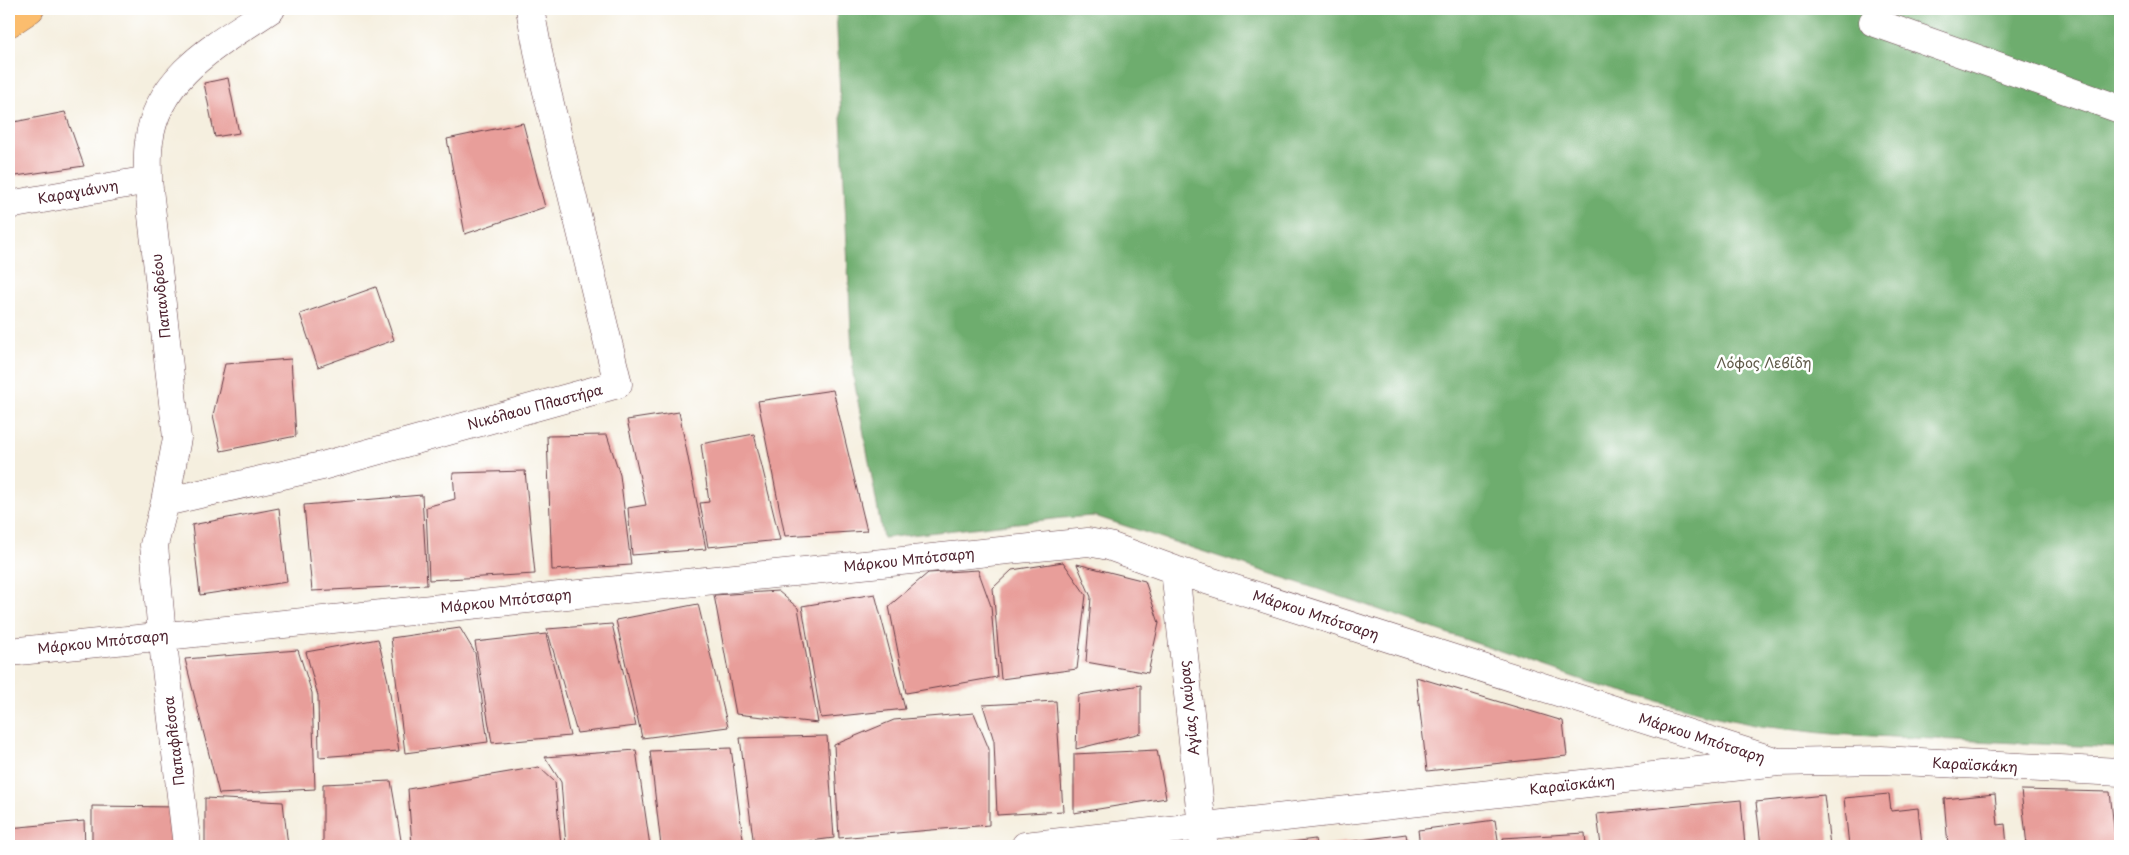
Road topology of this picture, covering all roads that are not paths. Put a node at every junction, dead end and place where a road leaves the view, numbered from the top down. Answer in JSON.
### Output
{"nodes":[{"id":1,"x":30,"y":9,"type":"edge"},
{"id":2,"x":271,"y":9,"type":"edge"},
{"id":3,"x":530,"y":9,"type":"edge"},
{"id":4,"x":1873,"y":22,"type":"dead end"},
{"id":5,"x":9,"y":23,"type":"edge"},
{"id":6,"x":2120,"y":109,"type":"edge"},
{"id":7,"x":148,"y":180,"type":"junction"},
{"id":8,"x":9,"y":205,"type":"edge"},
{"id":9,"x":165,"y":502,"type":"junction"},
{"id":10,"x":1175,"y":570,"type":"junction"},
{"id":11,"x":162,"y":636,"type":"junction"},
{"id":12,"x":9,"y":652,"type":"edge"},
{"id":13,"x":1778,"y":762,"type":"junction"},
{"id":14,"x":2120,"y":772,"type":"edge"},
{"id":15,"x":1203,"y":836,"type":"edge"},
{"id":16,"x":187,"y":846,"type":"edge"},
{"id":17,"x":1025,"y":846,"type":"edge"}],
"edges":[{"from":1,"to":5,"type":"highway"},
{"from":2,"to":7,"type":"street","name":"Παπανδρέου"},
{"from":3,"to":9,"type":"street","name":"Νικόλαου Πλαστήρα"},
{"from":4,"to":6,"type":"street"},
{"from":7,"to":8,"type":"street","name":"Καραγιάννη"},
{"from":7,"to":9,"type":"street","name":"Παπανδρέου"},
{"from":9,"to":11,"type":"street","name":"Παπανδρέου"},
{"from":10,"to":11,"type":"street","name":"Μάρκου Μπότσαρη"},
{"from":10,"to":13,"type":"street","name":"Μάρκου Μπότσαρη"},
{"from":10,"to":15,"type":"street","name":"Αγίας Λαύρας"},
{"from":11,"to":12,"type":"street","name":"Μάρκου Μπότσαρη"},
{"from":11,"to":16,"type":"street","name":"Παπαφλέσσα"},
{"from":13,"to":14,"type":"street","name":"Καραϊσκάκη"},
{"from":13,"to":15,"type":"street","name":"Καραϊσκάκη"},
{"from":15,"to":17,"type":"street","name":"Καραϊσκάκη"}]}
